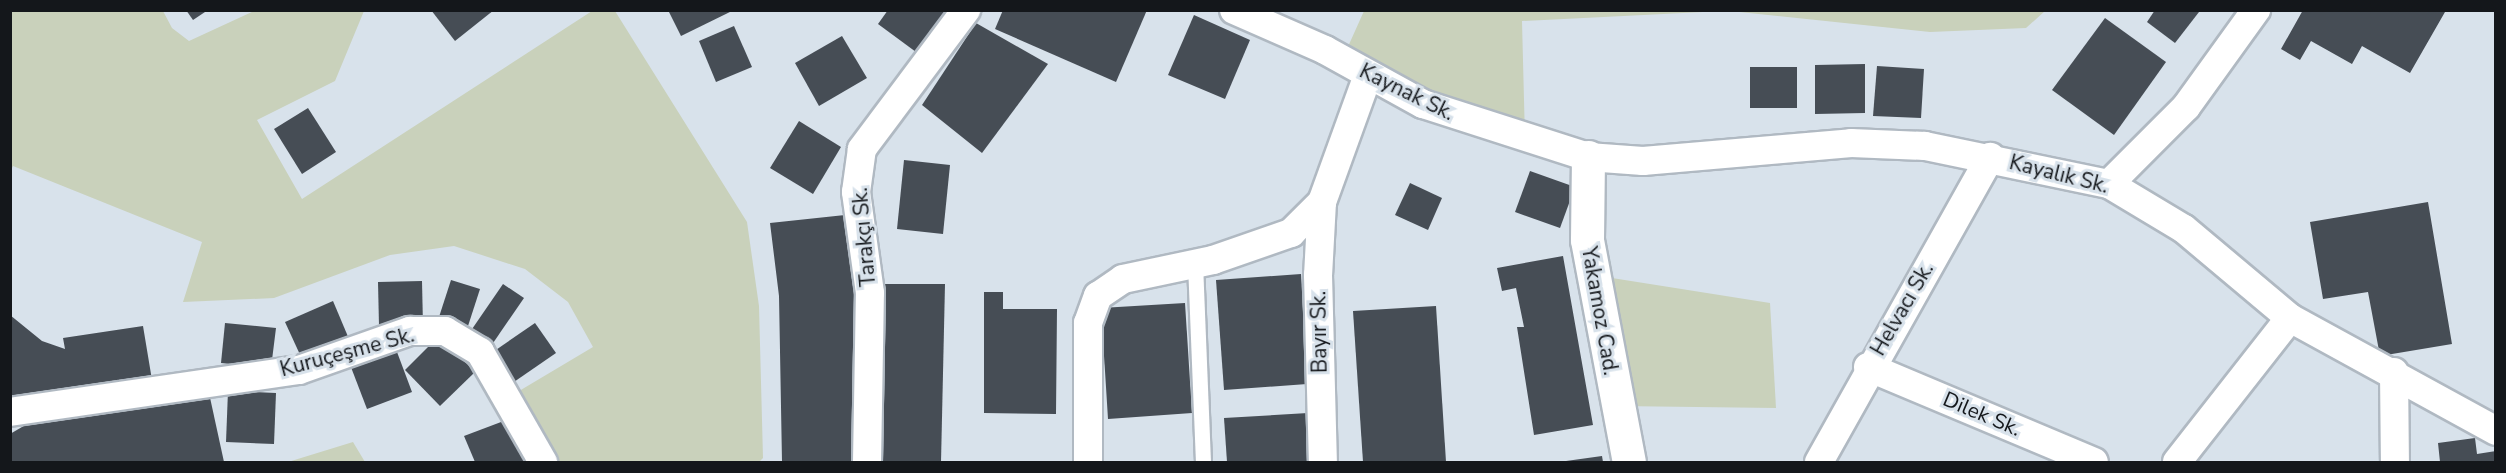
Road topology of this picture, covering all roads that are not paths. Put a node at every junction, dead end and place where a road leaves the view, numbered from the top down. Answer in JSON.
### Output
{"nodes":[{"id":1,"x":966,"y":10,"type":"edge"},
{"id":2,"x":1234,"y":10,"type":"edge"},
{"id":3,"x":2256,"y":10,"type":"edge"},
{"id":4,"x":1368,"y":75,"type":"junction"},
{"id":5,"x":1588,"y":157,"type":"junction"},
{"id":6,"x":1990,"y":157,"type":"junction"},
{"id":7,"x":2109,"y":184,"type":"junction"},
{"id":8,"x":1322,"y":202,"type":"junction"},
{"id":9,"x":1195,"y":264,"type":"junction"},
{"id":10,"x":2290,"y":318,"type":"junction"},
{"id":11,"x":1868,"y":367,"type":"junction"},
{"id":12,"x":2394,"y":372,"type":"junction"},
{"id":13,"x":10,"y":412,"type":"edge"},
{"id":14,"x":2496,"y":431,"type":"edge"},
{"id":15,"x":543,"y":462,"type":"edge"},
{"id":16,"x":867,"y":462,"type":"edge"},
{"id":17,"x":1088,"y":462,"type":"edge"},
{"id":18,"x":1203,"y":462,"type":"edge"},
{"id":19,"x":1323,"y":462,"type":"edge"},
{"id":20,"x":1629,"y":462,"type":"edge"},
{"id":21,"x":1819,"y":462,"type":"edge"},
{"id":22,"x":2094,"y":462,"type":"edge"},
{"id":23,"x":2177,"y":462,"type":"edge"},
{"id":24,"x":2395,"y":462,"type":"edge"}],
"edges":[{"from":1,"to":16,"type":"street","name":"Tarakçı Sk."},
{"from":2,"to":4,"type":"street","name":"Kaynak Sk."},
{"from":3,"to":7,"type":"street"},
{"from":4,"to":5,"type":"street","name":"Kaynak Sk."},
{"from":4,"to":8,"type":"street"},
{"from":5,"to":6,"type":"street","name":"Kayalık Sk."},
{"from":5,"to":20,"type":"street","name":"Yakamoz Cad."},
{"from":6,"to":7,"type":"street","name":"Kayalık Sk."},
{"from":6,"to":11,"type":"street","name":"Helvacı Sk."},
{"from":7,"to":10,"type":"street","name":"Kayalık Sk."},
{"from":8,"to":9,"type":"street"},
{"from":8,"to":19,"type":"street","name":"Bayır Sk."},
{"from":9,"to":17,"type":"street"},
{"from":9,"to":18,"type":"lane"},
{"from":10,"to":12,"type":"street","name":"Kayalık Sk."},
{"from":10,"to":23,"type":"street"},
{"from":11,"to":21,"type":"street","name":"Helvacı Sk."},
{"from":11,"to":22,"type":"street","name":"Dilek Sk."},
{"from":12,"to":14,"type":"street","name":"Kayalık Sk."},
{"from":12,"to":24,"type":"street"},
{"from":13,"to":15,"type":"street","name":"Kuruçeşme Sk."}]}
